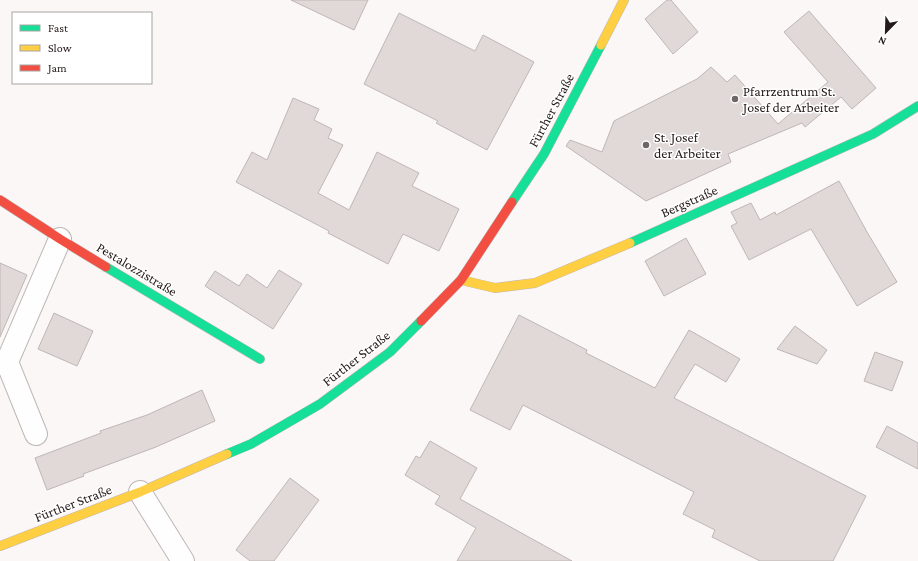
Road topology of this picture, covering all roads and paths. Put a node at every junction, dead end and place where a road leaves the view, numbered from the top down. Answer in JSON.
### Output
{"nodes":[{"id":1,"x":624,"y":0,"type":"edge"},
{"id":2,"x":918,"y":106,"type":"edge"},
{"id":3,"x":0,"y":200,"type":"edge"},
{"id":4,"x":60,"y":240,"type":"junction"},
{"id":5,"x":461,"y":280,"type":"junction"},
{"id":6,"x":260,"y":359,"type":"dead end"},
{"id":7,"x":36,"y":434,"type":"dead end"},
{"id":8,"x":140,"y":492,"type":"junction"},
{"id":9,"x":0,"y":546,"type":"edge"},
{"id":10,"x":183,"y":561,"type":"edge"}],
"edges":[{"from":1,"to":5,"type":"main road","name":"Fürther Straße"},
{"from":2,"to":5,"type":"main road","name":"Bergstraße"},
{"from":3,"to":4,"type":"main road","name":"Pestalozzistraße"},
{"from":4,"to":6,"type":"main road","name":"Pestalozzistraße"},
{"from":4,"to":7,"type":"street"},
{"from":5,"to":8,"type":"main road","name":"Fürther Straße"},
{"from":8,"to":9,"type":"main road","name":"Fürther Straße"},
{"from":8,"to":10,"type":"street"}]}
